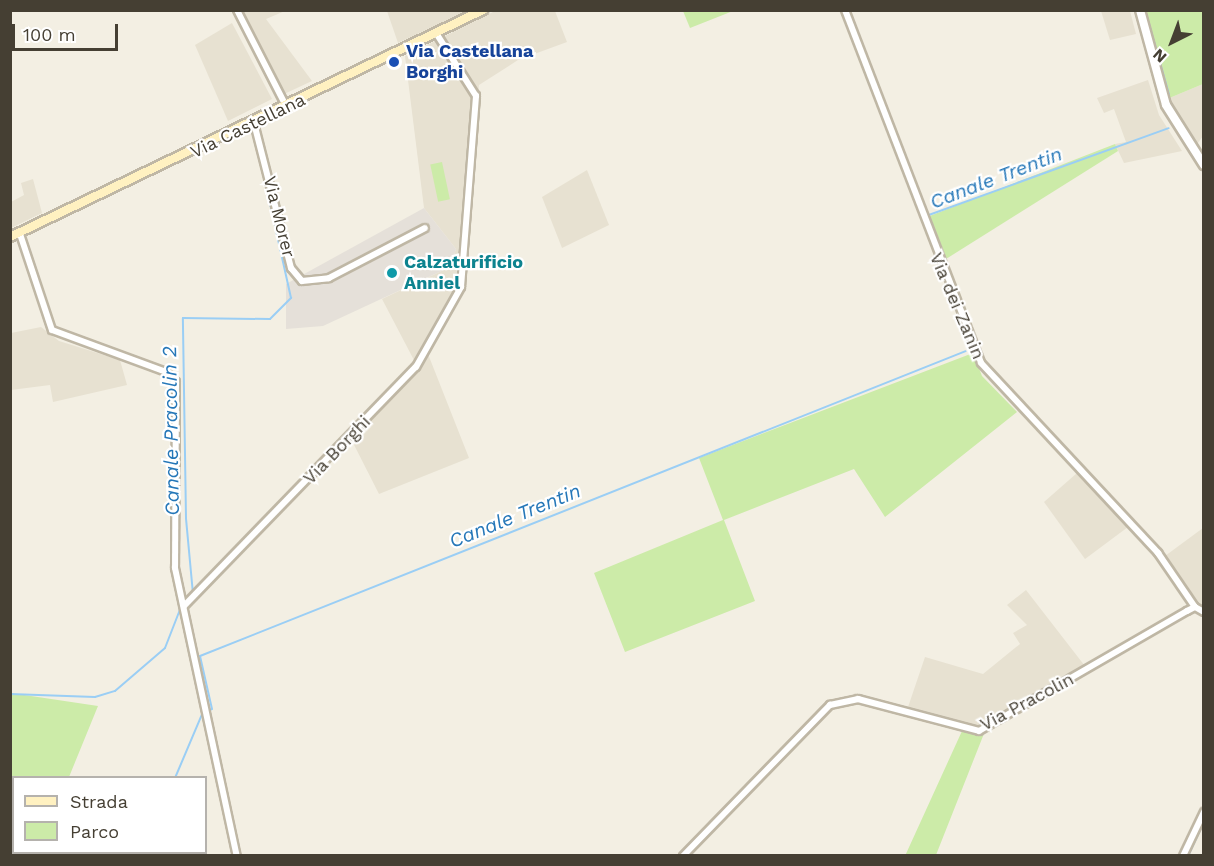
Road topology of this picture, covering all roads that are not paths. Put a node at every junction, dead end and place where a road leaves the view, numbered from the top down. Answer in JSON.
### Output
{"nodes":[{"id":1,"x":237,"y":10,"type":"edge"},
{"id":2,"x":845,"y":10,"type":"edge"},
{"id":3,"x":1140,"y":10,"type":"edge"},
{"id":4,"x":479,"y":11,"type":"edge"},
{"id":5,"x":436,"y":33,"type":"junction"},
{"id":6,"x":286,"y":107,"type":"junction"},
{"id":7,"x":254,"y":123,"type":"junction"},
{"id":8,"x":1203,"y":165,"type":"edge"},
{"id":9,"x":425,"y":228,"type":"dead end"},
{"id":10,"x":20,"y":234,"type":"junction"},
{"id":11,"x":10,"y":237,"type":"edge"},
{"id":12,"x":184,"y":606,"type":"junction"},
{"id":13,"x":1195,"y":607,"type":"junction"},
{"id":14,"x":1203,"y":612,"type":"edge"},
{"id":15,"x":1203,"y":812,"type":"edge"},
{"id":16,"x":237,"y":855,"type":"edge"},
{"id":17,"x":683,"y":855,"type":"edge"},
{"id":18,"x":1183,"y":855,"type":"edge"}],
"edges":[{"from":1,"to":6,"type":"street"},
{"from":2,"to":13,"type":"street","name":"Via dei Zanin"},
{"from":3,"to":8,"type":"street"},
{"from":4,"to":5,"type":"main road","name":"Via Castellana"},
{"from":5,"to":6,"type":"main road","name":"Via Castellana"},
{"from":5,"to":12,"type":"street","name":"Via Borghi"},
{"from":6,"to":7,"type":"main road","name":"Via Castellana"},
{"from":7,"to":9,"type":"street","name":"Via Morer"},
{"from":7,"to":10,"type":"main road","name":"Via Castellana"},
{"from":10,"to":11,"type":"main road","name":"Via Castellana"},
{"from":10,"to":12,"type":"street"},
{"from":12,"to":16,"type":"street"},
{"from":13,"to":14,"type":"street"},
{"from":13,"to":17,"type":"street","name":"Via Pracolin"},
{"from":15,"to":18,"type":"street"}]}
